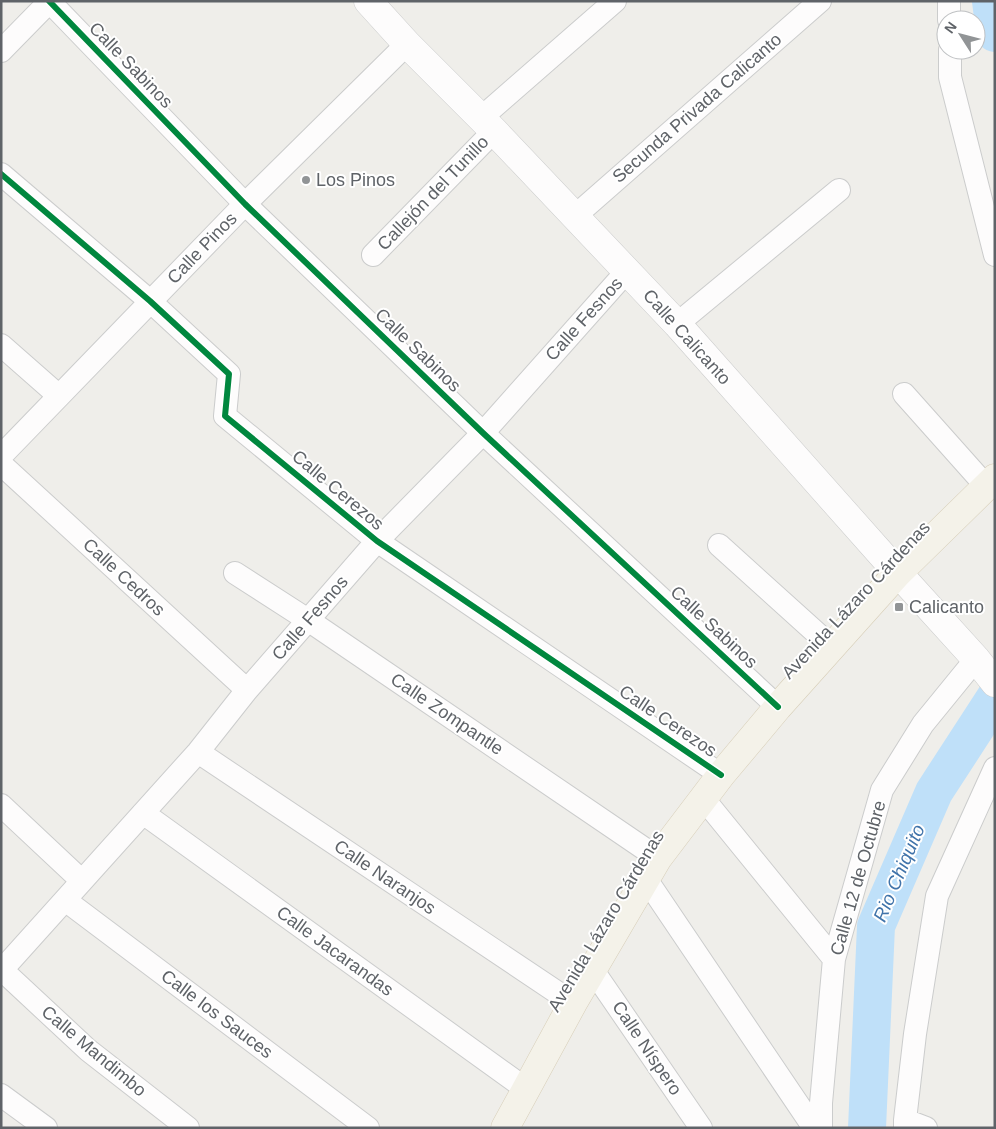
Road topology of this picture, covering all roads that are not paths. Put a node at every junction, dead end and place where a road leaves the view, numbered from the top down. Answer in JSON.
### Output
{"nodes":[{"id":1,"x":368,"y":1,"type":"edge"},
{"id":2,"x":615,"y":1,"type":"edge"},
{"id":3,"x":820,"y":1,"type":"edge"},
{"id":4,"x":49,"y":2,"type":"edge"},
{"id":5,"x":407,"y":44,"type":"junction"},
{"id":6,"x":1,"y":51,"type":"edge"},
{"id":7,"x":950,"y":60,"type":"edge"},
{"id":8,"x":487,"y":124,"type":"junction"},
{"id":9,"x":1,"y":174,"type":"edge"},
{"id":10,"x":840,"y":190,"type":"dead end"},
{"id":11,"x":244,"y":204,"type":"junction"},
{"id":12,"x":575,"y":216,"type":"junction"},
{"id":13,"x":373,"y":255,"type":"dead end"},
{"id":14,"x":995,"y":255,"type":"edge"},
{"id":15,"x":627,"y":271,"type":"junction"},
{"id":16,"x":150,"y":302,"type":"junction"},
{"id":17,"x":677,"y":324,"type":"junction"},
{"id":18,"x":1,"y":345,"type":"edge"},
{"id":19,"x":904,"y":394,"type":"dead end"},
{"id":20,"x":59,"y":396,"type":"junction"},
{"id":21,"x":483,"y":433,"type":"junction"},
{"id":22,"x":1,"y":456,"type":"edge"},
{"id":23,"x":1,"y":464,"type":"edge"},
{"id":24,"x":990,"y":482,"type":"edge"},
{"id":25,"x":377,"y":541,"type":"junction"},
{"id":26,"x":719,"y":545,"type":"dead end"},
{"id":27,"x":234,"y":573,"type":"dead end"},
{"id":28,"x":898,"y":573,"type":"junction"},
{"id":29,"x":308,"y":620,"type":"junction"},
{"id":30,"x":832,"y":647,"type":"junction"},
{"id":31,"x":986,"y":672,"type":"edge"},
{"id":32,"x":247,"y":690,"type":"junction"},
{"id":33,"x":778,"y":708,"type":"junction"},
{"id":34,"x":198,"y":752,"type":"junction"},
{"id":35,"x":995,"y":768,"type":"edge"},
{"id":36,"x":721,"y":775,"type":"junction"},
{"id":37,"x":703,"y":798,"type":"junction"},
{"id":38,"x":1,"y":805,"type":"edge"},
{"id":39,"x":143,"y":813,"type":"junction"},
{"id":40,"x":652,"y":868,"type":"junction"},
{"id":41,"x":82,"y":881,"type":"junction"},
{"id":42,"x":65,"y":900,"type":"junction"},
{"id":43,"x":834,"y":959,"type":"junction"},
{"id":44,"x":592,"y":969,"type":"junction"},
{"id":45,"x":2,"y":970,"type":"edge"},
{"id":46,"x":572,"y":1003,"type":"junction"},
{"id":47,"x":526,"y":1089,"type":"junction"},
{"id":48,"x":1,"y":1095,"type":"edge"},
{"id":49,"x":905,"y":1124,"type":"edge"},
{"id":50,"x":46,"y":1128,"type":"edge"},
{"id":51,"x":188,"y":1128,"type":"edge"},
{"id":52,"x":368,"y":1128,"type":"edge"},
{"id":53,"x":505,"y":1128,"type":"edge"},
{"id":54,"x":701,"y":1128,"type":"edge"},
{"id":55,"x":814,"y":1128,"type":"edge"},
{"id":56,"x":821,"y":1128,"type":"edge"},
{"id":57,"x":926,"y":1128,"type":"edge"}],
"edges":[{"from":1,"to":5,"type":"street","name":"Calle Calicanto"},
{"from":2,"to":8,"type":"street","name":"Callejón del Tunillo"},
{"from":3,"to":12,"type":"street","name":"Secunda Privada Calicanto"},
{"from":4,"to":6,"type":"street"},
{"from":4,"to":11,"type":"street","name":"Calle Sabinos"},
{"from":5,"to":8,"type":"street","name":"Calle Calicanto"},
{"from":5,"to":11,"type":"street","name":"Calle Pinos"},
{"from":7,"to":14,"type":"street"},
{"from":8,"to":12,"type":"street","name":"Calle Calicanto"},
{"from":8,"to":13,"type":"street","name":"Callejón del Tunillo"},
{"from":9,"to":16,"type":"street","name":"Calle Cerezos"},
{"from":10,"to":17,"type":"street"},
{"from":11,"to":16,"type":"street","name":"Calle Pinos"},
{"from":11,"to":21,"type":"street","name":"Calle Sabinos"},
{"from":12,"to":15,"type":"street","name":"Calle Calicanto"},
{"from":15,"to":17,"type":"street","name":"Calle Calicanto"},
{"from":15,"to":21,"type":"street","name":"Calle Fesnos"},
{"from":16,"to":20,"type":"street","name":"Calle Pinos"},
{"from":16,"to":25,"type":"street","name":"Calle Cerezos"},
{"from":17,"to":28,"type":"street","name":"Calle Calicanto"},
{"from":18,"to":20,"type":"street"},
{"from":19,"to":24,"type":"street"},
{"from":20,"to":22,"type":"street","name":"Calle Pinos"},
{"from":21,"to":25,"type":"street","name":"Calle Fesnos"},
{"from":21,"to":33,"type":"street","name":"Calle Sabinos"},
{"from":23,"to":32,"type":"street","name":"Calle Cedros"},
{"from":24,"to":28,"type":"main road","name":"Avenida Lázaro Cárdenas"},
{"from":25,"to":29,"type":"street","name":"Calle Fesnos"},
{"from":25,"to":36,"type":"street","name":"Calle Cerezos"},
{"from":26,"to":30,"type":"street"},
{"from":27,"to":29,"type":"street","name":"Calle Zompantle"},
{"from":28,"to":30,"type":"main road","name":"Avenida Lázaro Cárdenas"},
{"from":28,"to":31,"type":"street","name":"Calle Calicanto"},
{"from":29,"to":32,"type":"street","name":"Calle Fesnos"},
{"from":29,"to":40,"type":"street","name":"Calle Zompantle"},
{"from":30,"to":33,"type":"main road","name":"Avenida Lázaro Cárdenas"},
{"from":31,"to":43,"type":"street","name":"Calle 12 de Octubre"},
{"from":32,"to":34,"type":"street","name":"Calle Fesnos"},
{"from":33,"to":36,"type":"main road","name":"Avenida Lázaro Cárdenas"},
{"from":34,"to":39,"type":"street","name":"Calle Fesnos"},
{"from":34,"to":46,"type":"street","name":"Calle Naranjos"},
{"from":35,"to":49,"type":"street"},
{"from":36,"to":37,"type":"main road","name":"Avenida Lázaro Cárdenas"},
{"from":37,"to":40,"type":"main road","name":"Avenida Lázaro Cárdenas"},
{"from":37,"to":43,"type":"street"},
{"from":38,"to":41,"type":"street"},
{"from":39,"to":41,"type":"street","name":"Calle Fesnos"},
{"from":39,"to":47,"type":"street","name":"Calle Jacarandas"},
{"from":40,"to":44,"type":"main road","name":"Avenida Lázaro Cárdenas"},
{"from":40,"to":55,"type":"street"},
{"from":41,"to":42,"type":"street","name":"Calle Fesnos"},
{"from":42,"to":45,"type":"street","name":"Calle Fesnos"},
{"from":42,"to":52,"type":"street","name":"Calle los Sauces"},
{"from":43,"to":56,"type":"street","name":"Calle 12 de Octubre"},
{"from":44,"to":46,"type":"main road","name":"Avenida Lázaro Cárdenas"},
{"from":44,"to":54,"type":"street","name":"Calle Níspero"},
{"from":45,"to":51,"type":"street","name":"Calle Mandimbo"},
{"from":46,"to":47,"type":"main road","name":"Avenida Lázaro Cárdenas"},
{"from":47,"to":53,"type":"main road","name":"Avenida Lázaro Cárdenas"},
{"from":48,"to":50,"type":"street"},
{"from":49,"to":57,"type":"street"}]}
